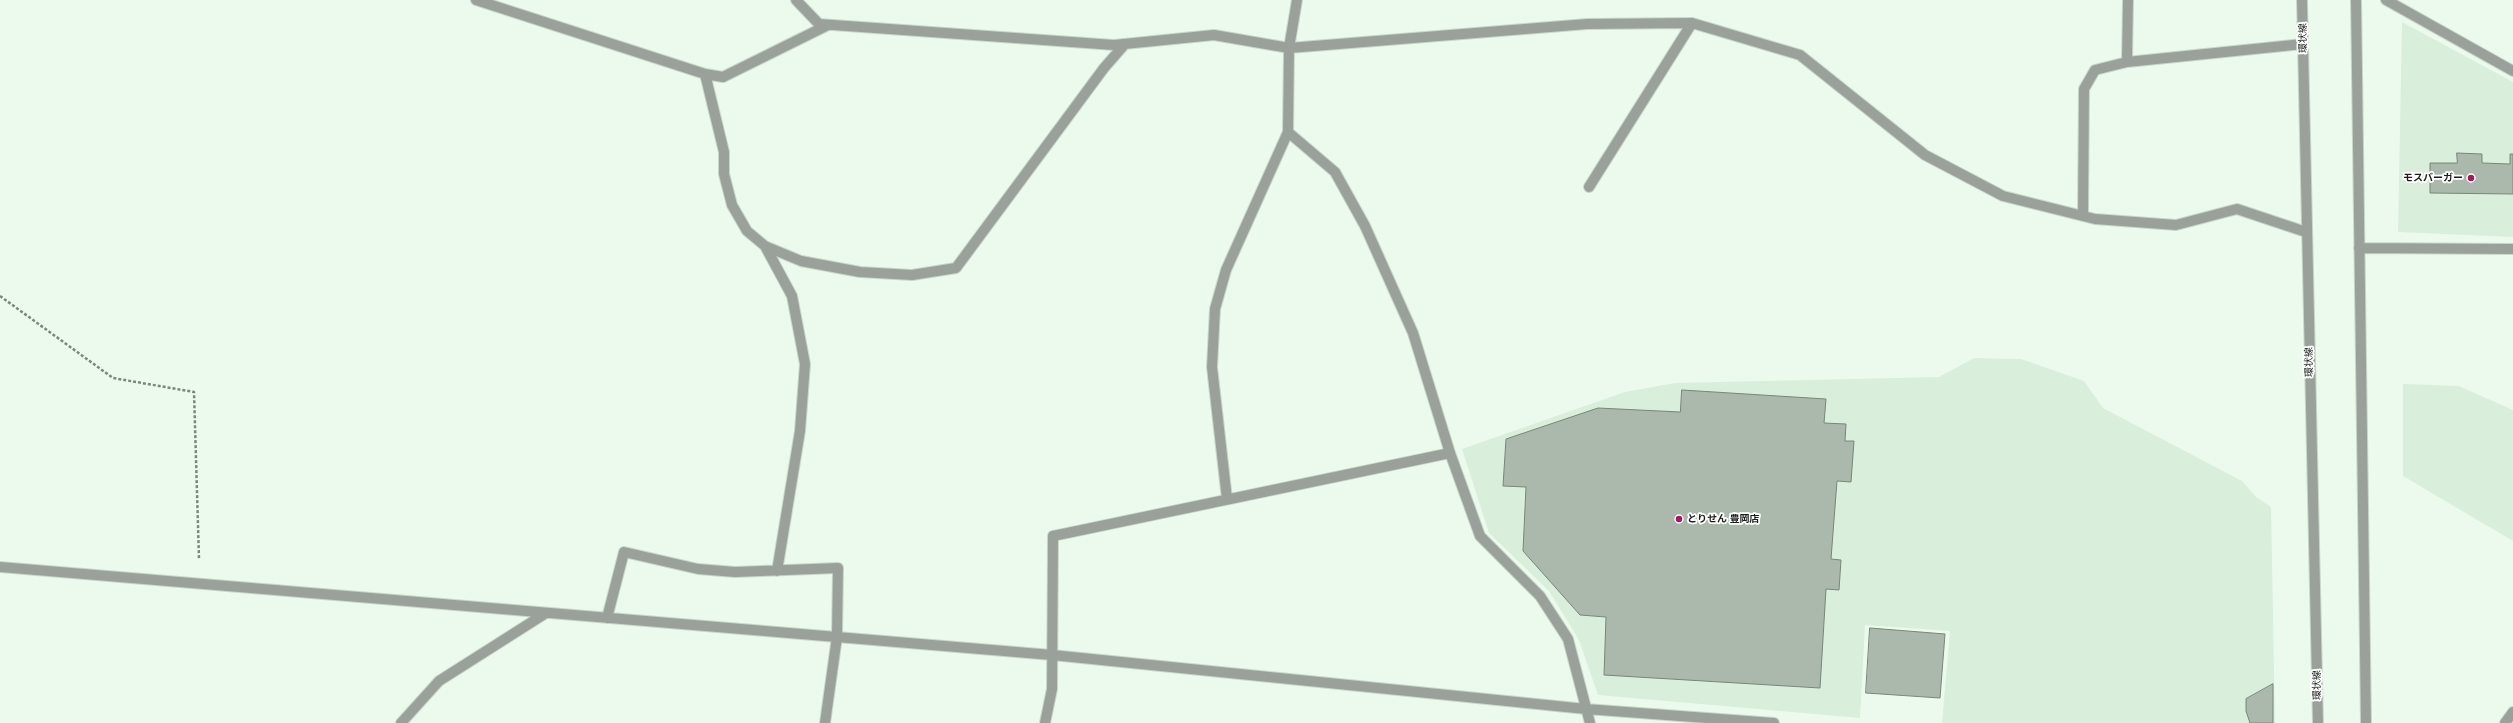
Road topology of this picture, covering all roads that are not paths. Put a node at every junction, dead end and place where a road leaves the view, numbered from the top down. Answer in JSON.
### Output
{"nodes":[{"id":1,"x":476,"y":0,"type":"edge"},
{"id":2,"x":796,"y":0,"type":"edge"},
{"id":3,"x":1297,"y":0,"type":"edge"},
{"id":4,"x":2128,"y":0,"type":"edge"},
{"id":5,"x":2302,"y":0,"type":"edge"},
{"id":6,"x":2356,"y":0,"type":"edge"},
{"id":7,"x":2386,"y":0,"type":"edge"},
{"id":8,"x":1692,"y":23,"type":"junction"},
{"id":9,"x":828,"y":25,"type":"junction"},
{"id":10,"x":1125,"y":44,"type":"junction"},
{"id":11,"x":2303,"y":44,"type":"junction"},
{"id":12,"x":1289,"y":48,"type":"junction"},
{"id":13,"x":2127,"y":62,"type":"junction"},
{"id":14,"x":2513,"y":71,"type":"edge"},
{"id":15,"x":705,"y":74,"type":"junction"},
{"id":16,"x":1288,"y":132,"type":"junction"},
{"id":17,"x":1589,"y":187,"type":"dead end"},
{"id":18,"x":2083,"y":216,"type":"junction"},
{"id":19,"x":2306,"y":232,"type":"junction"},
{"id":20,"x":766,"y":246,"type":"junction"},
{"id":21,"x":2359,"y":248,"type":"junction"},
{"id":22,"x":2513,"y":249,"type":"edge"},
{"id":23,"x":1450,"y":453,"type":"junction"},
{"id":24,"x":1227,"y":498,"type":"junction"},
{"id":25,"x":0,"y":567,"type":"edge"},
{"id":26,"x":777,"y":571,"type":"junction"},
{"id":27,"x":546,"y":613,"type":"junction"},
{"id":28,"x":607,"y":618,"type":"junction"},
{"id":29,"x":837,"y":637,"type":"junction"},
{"id":30,"x":1052,"y":655,"type":"junction"},
{"id":31,"x":1586,"y":709,"type":"junction"},
{"id":32,"x":2513,"y":712,"type":"edge"},
{"id":33,"x":401,"y":723,"type":"edge"},
{"id":34,"x":825,"y":723,"type":"edge"},
{"id":35,"x":1045,"y":723,"type":"edge"},
{"id":36,"x":1590,"y":723,"type":"edge"},
{"id":37,"x":1774,"y":723,"type":"edge"},
{"id":38,"x":2318,"y":723,"type":"edge"},
{"id":39,"x":2366,"y":723,"type":"edge"},
{"id":40,"x":2505,"y":723,"type":"edge"}],
"edges":[{"from":1,"to":15,"type":"street"},
{"from":2,"to":9,"type":"street"},
{"from":3,"to":12,"type":"street"},
{"from":4,"to":13,"type":"street"},
{"from":5,"to":11,"type":"street","name":"環状線"},
{"from":6,"to":21,"type":"street"},
{"from":7,"to":14,"type":"street"},
{"from":8,"to":12,"type":"street"},
{"from":8,"to":17,"type":"street"},
{"from":8,"to":18,"type":"street"},
{"from":9,"to":10,"type":"street"},
{"from":9,"to":15,"type":"street"},
{"from":10,"to":12,"type":"street"},
{"from":10,"to":20,"type":"street"},
{"from":11,"to":13,"type":"street"},
{"from":11,"to":19,"type":"street","name":"環状線"},
{"from":12,"to":16,"type":"street"},
{"from":13,"to":18,"type":"street"},
{"from":15,"to":20,"type":"street"},
{"from":16,"to":23,"type":"street"},
{"from":16,"to":24,"type":"street"},
{"from":18,"to":19,"type":"street"},
{"from":19,"to":38,"type":"street","name":"環状線"},
{"from":20,"to":26,"type":"street"},
{"from":21,"to":22,"type":"street"},
{"from":21,"to":39,"type":"street"},
{"from":23,"to":24,"type":"street"},
{"from":23,"to":31,"type":"street"},
{"from":24,"to":30,"type":"street"},
{"from":25,"to":27,"type":"street"},
{"from":26,"to":28,"type":"street"},
{"from":26,"to":29,"type":"street"},
{"from":27,"to":28,"type":"street"},
{"from":27,"to":33,"type":"street"},
{"from":28,"to":29,"type":"street"},
{"from":29,"to":30,"type":"street"},
{"from":29,"to":34,"type":"street"},
{"from":30,"to":31,"type":"street"},
{"from":30,"to":35,"type":"street"},
{"from":31,"to":36,"type":"street"},
{"from":31,"to":37,"type":"street"},
{"from":32,"to":40,"type":"street"}]}
